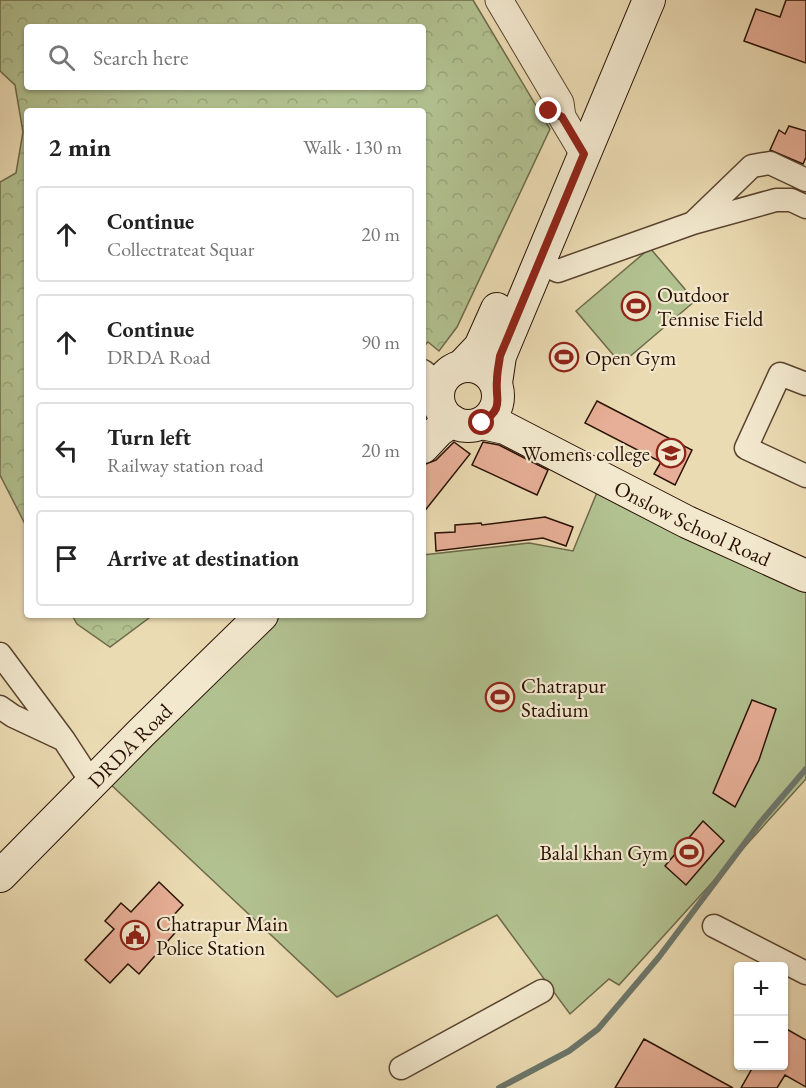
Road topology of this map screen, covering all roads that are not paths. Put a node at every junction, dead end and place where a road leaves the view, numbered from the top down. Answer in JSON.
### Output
{"nodes":[{"id":1,"x":485,"y":0,"type":"edge"},
{"id":2,"x":499,"y":0,"type":"edge"},
{"id":3,"x":634,"y":0,"type":"edge"},
{"id":4,"x":649,"y":0,"type":"edge"},
{"id":5,"x":573,"y":136,"type":"junction"},
{"id":6,"x":806,"y":180,"type":"edge"},
{"id":7,"x":806,"y":207,"type":"edge"},
{"id":8,"x":693,"y":223,"type":"junction"},
{"id":9,"x":540,"y":263,"type":"junction"},
{"id":10,"x":806,"y":384,"type":"edge"},
{"id":11,"x":457,"y":396,"type":"edge"},
{"id":12,"x":426,"y":444,"type":"edge"},
{"id":13,"x":806,"y":476,"type":"edge"},
{"id":14,"x":805,"y":567,"type":"edge"},
{"id":15,"x":230,"y":618,"type":"edge"},
{"id":16,"x":259,"y":618,"type":"edge"},
{"id":17,"x":0,"y":654,"type":"edge"},
{"id":18,"x":0,"y":707,"type":"edge"},
{"id":19,"x":64,"y":740,"type":"junction"},
{"id":20,"x":87,"y":775,"type":"junction"},
{"id":21,"x":0,"y":850,"type":"edge"},
{"id":22,"x":0,"y":876,"type":"edge"},
{"id":23,"x":714,"y":926,"type":"dead end"},
{"id":24,"x":806,"y":973,"type":"edge"},
{"id":25,"x":542,"y":991,"type":"dead end"},
{"id":26,"x":401,"y":1068,"type":"dead end"}],
"edges":[{"from":1,"to":5,"type":"street"},
{"from":2,"to":5,"type":"street"},
{"from":3,"to":5,"type":"main road"},
{"from":4,"to":5,"type":"main road"},
{"from":5,"to":9,"type":"main road"},
{"from":5,"to":11,"type":"main road"},
{"from":6,"to":8,"type":"street"},
{"from":7,"to":8,"type":"street"},
{"from":8,"to":9,"type":"street"},
{"from":9,"to":11,"type":"main road"},
{"from":10,"to":13,"type":"street"},
{"from":11,"to":12,"type":"main road"},
{"from":11,"to":14,"type":"main road","name":"Onslow School Road"},
{"from":15,"to":20,"type":"main road","name":"DRDA Road"},
{"from":16,"to":20,"type":"main road","name":"DRDA Road"},
{"from":17,"to":19,"type":"street"},
{"from":18,"to":19,"type":"street"},
{"from":19,"to":20,"type":"street"},
{"from":20,"to":21,"type":"main road","name":"DRDA Road"},
{"from":20,"to":22,"type":"main road","name":"DRDA Road"},
{"from":23,"to":24,"type":"street"},
{"from":25,"to":26,"type":"street"}]}
